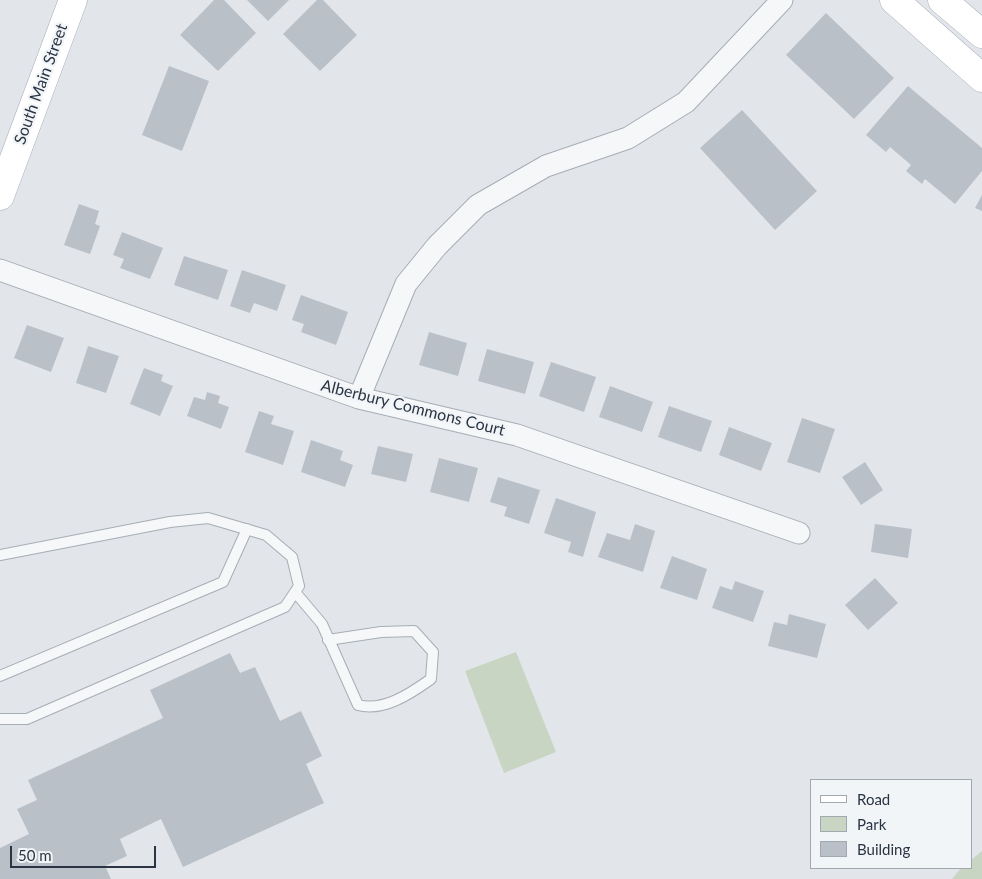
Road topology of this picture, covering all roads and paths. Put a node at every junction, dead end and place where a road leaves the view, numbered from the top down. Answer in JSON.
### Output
{"nodes":[{"id":1,"x":73,"y":0,"type":"edge"},
{"id":2,"x":782,"y":0,"type":"edge"},
{"id":3,"x":894,"y":0,"type":"edge"},
{"id":4,"x":942,"y":0,"type":"edge"},
{"id":5,"x":982,"y":34,"type":"edge"},
{"id":6,"x":982,"y":78,"type":"edge"},
{"id":7,"x":0,"y":196,"type":"edge"},
{"id":8,"x":0,"y":270,"type":"edge"},
{"id":9,"x":359,"y":398,"type":"junction"},
{"id":10,"x":247,"y":529,"type":"junction"},
{"id":11,"x":799,"y":533,"type":"dead end"},
{"id":12,"x":0,"y":554,"type":"edge"},
{"id":13,"x":295,"y":592,"type":"junction"},
{"id":14,"x":328,"y":640,"type":"junction"},
{"id":15,"x":0,"y":676,"type":"edge"},
{"id":16,"x":0,"y":719,"type":"edge"}],
"edges":[{"from":1,"to":7,"type":"main road","name":"South Main Street"},
{"from":2,"to":9,"type":"street"},
{"from":3,"to":6,"type":"main road"},
{"from":4,"to":5,"type":"main road"},
{"from":8,"to":9,"type":"street","name":"Alberbury Commons Court"},
{"from":9,"to":11,"type":"street","name":"Alberbury Commons Court"},
{"from":10,"to":12,"type":"lane"},
{"from":10,"to":13,"type":"lane"},
{"from":10,"to":15,"type":"lane"},
{"from":13,"to":14,"type":"lane"},
{"from":13,"to":16,"type":"lane"},
{"from":14,"to":14,"type":"lane"}]}
